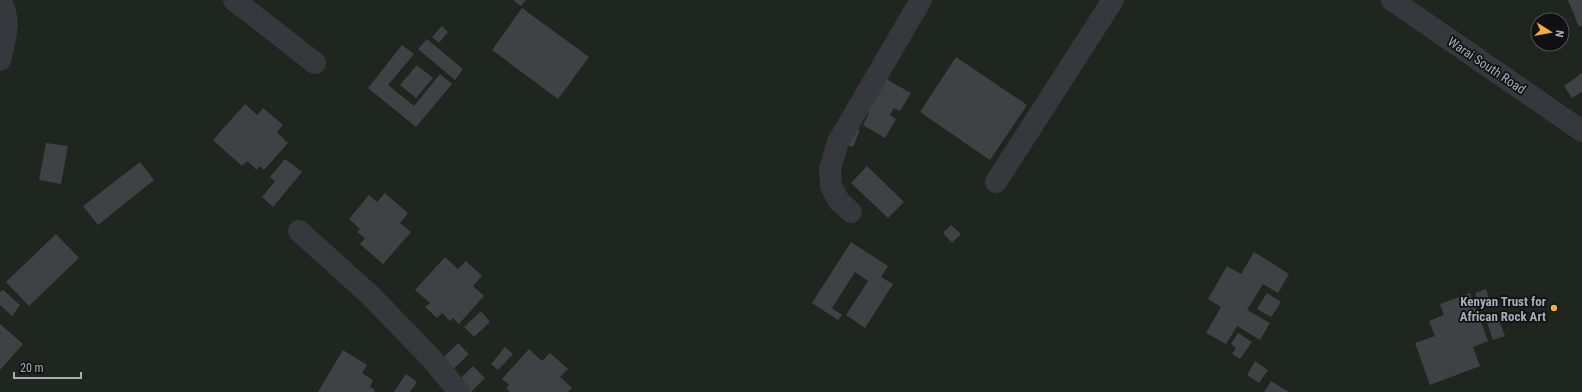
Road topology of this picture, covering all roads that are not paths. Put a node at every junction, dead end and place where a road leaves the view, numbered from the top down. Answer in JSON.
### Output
{"nodes":[{"id":1,"x":0,"y":0,"type":"edge"},
{"id":2,"x":234,"y":0,"type":"edge"},
{"id":3,"x":921,"y":0,"type":"edge"},
{"id":4,"x":1113,"y":0,"type":"edge"},
{"id":5,"x":1392,"y":0,"type":"edge"},
{"id":6,"x":0,"y":60,"type":"edge"},
{"id":7,"x":315,"y":62,"type":"dead end"},
{"id":8,"x":1579,"y":124,"type":"edge"},
{"id":9,"x":996,"y":182,"type":"dead end"},
{"id":10,"x":851,"y":212,"type":"dead end"},
{"id":11,"x":299,"y":231,"type":"dead end"},
{"id":12,"x":459,"y":392,"type":"edge"}],
"edges":[{"from":1,"to":6,"type":"street"},
{"from":2,"to":7,"type":"street"},
{"from":3,"to":10,"type":"street"},
{"from":4,"to":9,"type":"street"},
{"from":5,"to":8,"type":"street","name":"Warai South Road"},
{"from":11,"to":12,"type":"street"}]}
